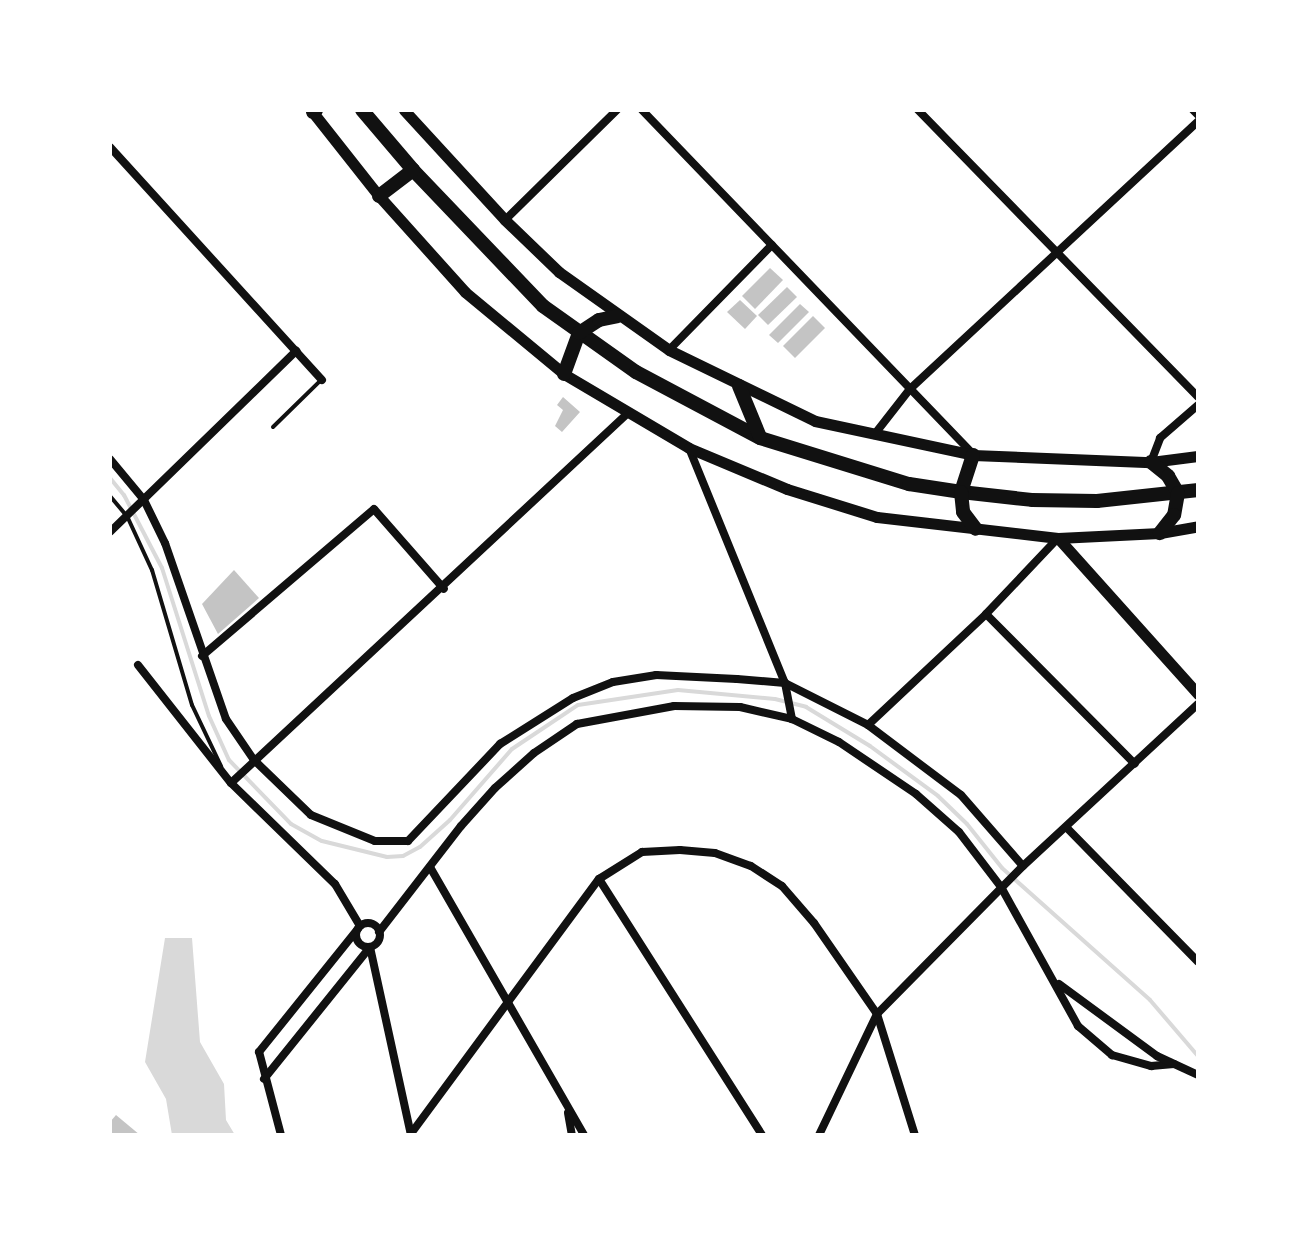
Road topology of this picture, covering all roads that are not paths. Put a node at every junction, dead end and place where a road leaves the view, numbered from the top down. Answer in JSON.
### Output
{"nodes":[{"id":1,"x":362,"y":110,"type":"edge"},
{"id":2,"x":404,"y":110,"type":"edge"},
{"id":3,"x":617,"y":110,"type":"edge"},
{"id":4,"x":642,"y":110,"type":"edge"},
{"id":5,"x":918,"y":110,"type":"edge"},
{"id":6,"x":1193,"y":110,"type":"edge"},
{"id":7,"x":313,"y":111,"type":"edge"},
{"id":8,"x":1198,"y":115,"type":"edge"},
{"id":9,"x":1198,"y":121,"type":"edge"},
{"id":10,"x":110,"y":147,"type":"edge"},
{"id":11,"x":413,"y":170,"type":"junction"},
{"id":12,"x":379,"y":196,"type":"junction"},
{"id":13,"x":505,"y":220,"type":"junction"},
{"id":14,"x":772,"y":245,"type":"junction"},
{"id":15,"x":1055,"y":255,"type":"junction"},
{"id":16,"x":618,"y":316,"type":"junction"},
{"id":17,"x":579,"y":333,"type":"junction"},
{"id":18,"x":669,"y":350,"type":"junction"},
{"id":19,"x":296,"y":351,"type":"junction"},
{"id":20,"x":564,"y":374,"type":"junction"},
{"id":21,"x":322,"y":380,"type":"joint"},
{"id":22,"x":739,"y":386,"type":"junction"},
{"id":23,"x":910,"y":389,"type":"junction"},
{"id":24,"x":1198,"y":397,"type":"edge"},
{"id":25,"x":1198,"y":405,"type":"edge"},
{"id":26,"x":629,"y":412,"type":"junction"},
{"id":27,"x":273,"y":427,"type":"dead end"},
{"id":28,"x":874,"y":435,"type":"junction"},
{"id":29,"x":760,"y":438,"type":"junction"},
{"id":30,"x":689,"y":448,"type":"junction"},
{"id":31,"x":973,"y":455,"type":"junction"},
{"id":32,"x":1198,"y":456,"type":"edge"},
{"id":33,"x":110,"y":459,"type":"edge"},
{"id":34,"x":1151,"y":462,"type":"junction"},
{"id":35,"x":1198,"y":490,"type":"edge"},
{"id":36,"x":961,"y":492,"type":"junction"},
{"id":37,"x":1178,"y":493,"type":"junction"},
{"id":38,"x":110,"y":496,"type":"edge"},
{"id":39,"x":144,"y":500,"type":"junction"},
{"id":40,"x":127,"y":516,"type":"junction"},
{"id":41,"x":1198,"y":526,"type":"edge"},
{"id":42,"x":976,"y":529,"type":"junction"},
{"id":43,"x":110,"y":532,"type":"edge"},
{"id":44,"x":1160,"y":533,"type":"junction"},
{"id":45,"x":1058,"y":538,"type":"junction"},
{"id":46,"x":444,"y":589,"type":"junction"},
{"id":47,"x":986,"y":614,"type":"junction"},
{"id":48,"x":202,"y":656,"type":"junction"},
{"id":49,"x":138,"y":665,"type":"dead end"},
{"id":50,"x":785,"y":683,"type":"junction"},
{"id":51,"x":1198,"y":694,"type":"edge"},
{"id":52,"x":1198,"y":704,"type":"edge"},
{"id":53,"x":792,"y":719,"type":"junction"},
{"id":54,"x":868,"y":725,"type":"junction"},
{"id":55,"x":254,"y":760,"type":"junction"},
{"id":56,"x":1135,"y":764,"type":"junction"},
{"id":57,"x":231,"y":783,"type":"junction"},
{"id":58,"x":1067,"y":828,"type":"junction"},
{"id":59,"x":1023,"y":866,"type":"junction"},
{"id":60,"x":430,"y":867,"type":"junction"},
{"id":61,"x":599,"y":879,"type":"junction"},
{"id":62,"x":1001,"y":887,"type":"junction"},
{"id":63,"x":359,"y":927,"type":"junction"},
{"id":64,"x":379,"y":932,"type":"junction"},
{"id":65,"x":370,"y":947,"type":"junction"},
{"id":66,"x":1198,"y":962,"type":"edge"},
{"id":67,"x":1058,"y":984,"type":"junction"},
{"id":68,"x":507,"y":1006,"type":"junction"},
{"id":69,"x":877,"y":1014,"type":"junction"},
{"id":70,"x":1174,"y":1064,"type":"junction"},
{"id":71,"x":1198,"y":1075,"type":"edge"},
{"id":72,"x":264,"y":1079,"type":"junction"},
{"id":73,"x":567,"y":1108,"type":"junction"},
{"id":74,"x":281,"y":1135,"type":"edge"},
{"id":75,"x":411,"y":1135,"type":"edge"},
{"id":76,"x":572,"y":1135,"type":"edge"},
{"id":77,"x":584,"y":1135,"type":"edge"},
{"id":78,"x":762,"y":1135,"type":"edge"},
{"id":79,"x":819,"y":1135,"type":"edge"},
{"id":80,"x":915,"y":1135,"type":"edge"}],
"edges":[{"from":1,"to":11,"type":"highway"},
{"from":2,"to":13,"type":"main road"},
{"from":3,"to":13,"type":"street"},
{"from":4,"to":14,"type":"street"},
{"from":5,"to":15,"type":"street"},
{"from":6,"to":8,"type":"street"},
{"from":7,"to":12,"type":"main road"},
{"from":9,"to":15,"type":"street"},
{"from":10,"to":19,"type":"street"},
{"from":11,"to":12,"type":"highway"},
{"from":11,"to":17,"type":"highway"},
{"from":12,"to":20,"type":"main road"},
{"from":13,"to":16,"type":"main road"},
{"from":14,"to":18,"type":"street"},
{"from":14,"to":23,"type":"street"},
{"from":15,"to":23,"type":"street"},
{"from":15,"to":24,"type":"street"},
{"from":16,"to":17,"type":"highway"},
{"from":16,"to":18,"type":"main road"},
{"from":17,"to":20,"type":"highway"},
{"from":17,"to":29,"type":"highway"},
{"from":18,"to":22,"type":"main road"},
{"from":19,"to":21,"type":"street"},
{"from":19,"to":39,"type":"street"},
{"from":20,"to":26,"type":"main road"},
{"from":21,"to":27,"type":"lane"},
{"from":22,"to":28,"type":"main road"},
{"from":22,"to":29,"type":"highway"},
{"from":23,"to":28,"type":"street"},
{"from":23,"to":31,"type":"street"},
{"from":25,"to":34,"type":"street"},
{"from":26,"to":30,"type":"main road"},
{"from":26,"to":46,"type":"street"},
{"from":28,"to":31,"type":"main road"},
{"from":29,"to":36,"type":"highway"},
{"from":30,"to":42,"type":"main road"},
{"from":30,"to":50,"type":"street"},
{"from":31,"to":34,"type":"main road"},
{"from":31,"to":36,"type":"highway"},
{"from":32,"to":34,"type":"main road"},
{"from":33,"to":39,"type":"street"},
{"from":34,"to":37,"type":"highway"},
{"from":35,"to":37,"type":"highway"},
{"from":36,"to":37,"type":"highway"},
{"from":36,"to":42,"type":"highway"},
{"from":37,"to":44,"type":"highway"},
{"from":38,"to":40,"type":"lane"},
{"from":39,"to":40,"type":"street"},
{"from":39,"to":48,"type":"street"},
{"from":40,"to":43,"type":"street"},
{"from":40,"to":57,"type":"lane"},
{"from":41,"to":44,"type":"main road"},
{"from":42,"to":45,"type":"main road"},
{"from":44,"to":45,"type":"main road"},
{"from":45,"to":47,"type":"street"},
{"from":45,"to":51,"type":"main road"},
{"from":46,"to":48,"type":"street"},
{"from":46,"to":55,"type":"street"},
{"from":47,"to":54,"type":"street"},
{"from":47,"to":56,"type":"street"},
{"from":48,"to":55,"type":"street"},
{"from":49,"to":57,"type":"street"},
{"from":50,"to":53,"type":"street"},
{"from":50,"to":54,"type":"street"},
{"from":50,"to":55,"type":"street"},
{"from":52,"to":56,"type":"street"},
{"from":53,"to":60,"type":"street"},
{"from":53,"to":62,"type":"street"},
{"from":54,"to":59,"type":"street"},
{"from":55,"to":57,"type":"street"},
{"from":56,"to":58,"type":"street"},
{"from":57,"to":63,"type":"street"},
{"from":58,"to":59,"type":"street"},
{"from":58,"to":66,"type":"street"},
{"from":59,"to":62,"type":"street"},
{"from":60,"to":64,"type":"street"},
{"from":60,"to":68,"type":"street"},
{"from":61,"to":68,"type":"street"},
{"from":61,"to":69,"type":"street"},
{"from":61,"to":78,"type":"street"},
{"from":62,"to":67,"type":"street"},
{"from":62,"to":69,"type":"street"},
{"from":63,"to":64,"type":"street"},
{"from":63,"to":65,"type":"street"},
{"from":63,"to":72,"type":"street"},
{"from":64,"to":65,"type":"street"},
{"from":65,"to":72,"type":"street"},
{"from":65,"to":75,"type":"street"},
{"from":67,"to":70,"type":"street"},
{"from":67,"to":70,"type":"street"},
{"from":68,"to":73,"type":"street"},
{"from":68,"to":75,"type":"street"},
{"from":69,"to":79,"type":"street"},
{"from":69,"to":80,"type":"street"},
{"from":70,"to":71,"type":"street"},
{"from":72,"to":74,"type":"street"},
{"from":73,"to":76,"type":"street"},
{"from":73,"to":77,"type":"street"}]}
